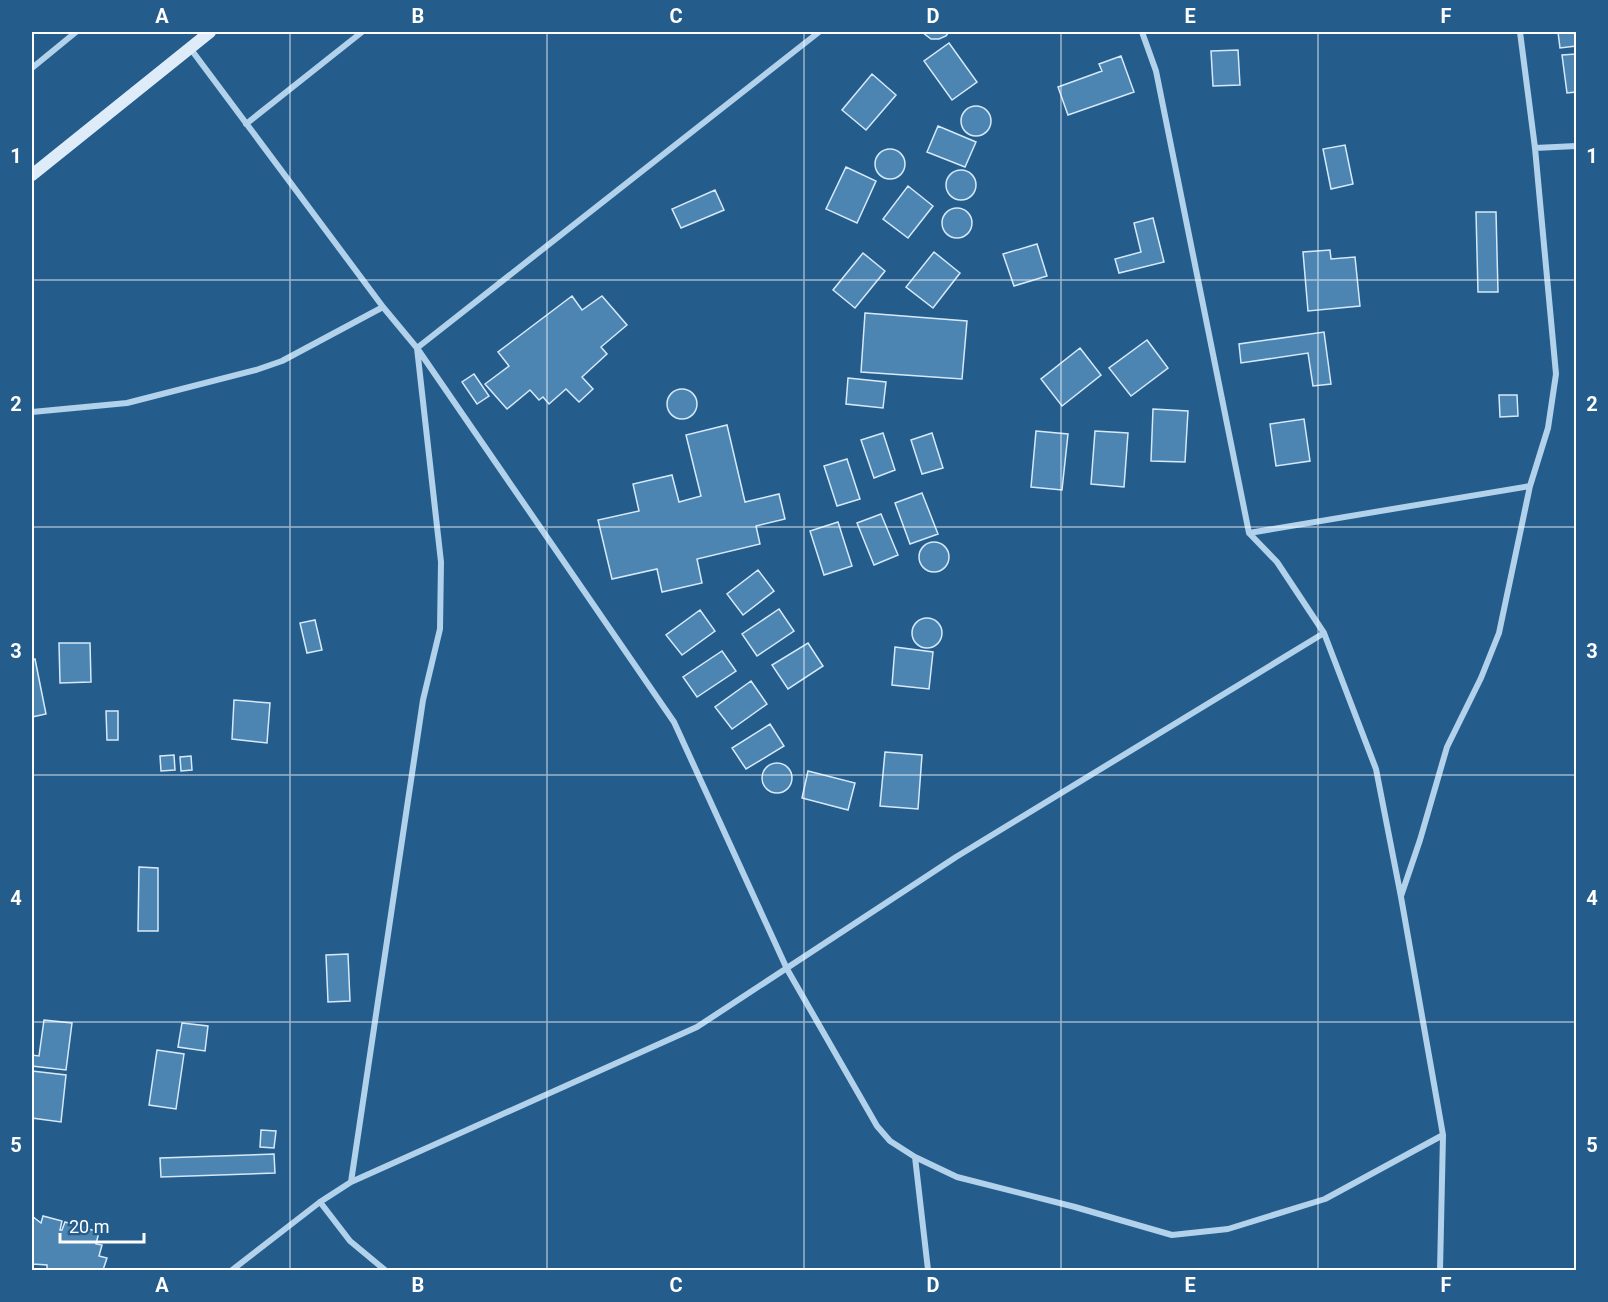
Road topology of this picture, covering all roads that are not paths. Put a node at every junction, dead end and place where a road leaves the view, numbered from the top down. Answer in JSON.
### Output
{"nodes":[{"id":1,"x":76,"y":32,"type":"edge"},
{"id":2,"x":210,"y":32,"type":"edge"},
{"id":3,"x":362,"y":32,"type":"edge"},
{"id":4,"x":819,"y":32,"type":"edge"},
{"id":5,"x":1142,"y":32,"type":"edge"},
{"id":6,"x":1520,"y":32,"type":"edge"},
{"id":7,"x":189,"y":48,"type":"junction"},
{"id":8,"x":32,"y":68,"type":"edge"},
{"id":9,"x":246,"y":124,"type":"junction"},
{"id":10,"x":1576,"y":146,"type":"edge"},
{"id":11,"x":1535,"y":148,"type":"junction"},
{"id":12,"x":32,"y":175,"type":"edge"},
{"id":13,"x":383,"y":307,"type":"junction"},
{"id":14,"x":417,"y":348,"type":"junction"},
{"id":15,"x":32,"y":412,"type":"edge"},
{"id":16,"x":1530,"y":486,"type":"junction"},
{"id":17,"x":1249,"y":533,"type":"junction"},
{"id":18,"x":1324,"y":633,"type":"junction"},
{"id":19,"x":1401,"y":897,"type":"junction"},
{"id":20,"x":787,"y":969,"type":"junction"},
{"id":21,"x":1443,"y":1135,"type":"junction"},
{"id":22,"x":915,"y":1158,"type":"junction"},
{"id":23,"x":351,"y":1182,"type":"junction"},
{"id":24,"x":320,"y":1202,"type":"junction"},
{"id":25,"x":232,"y":1270,"type":"edge"},
{"id":26,"x":385,"y":1270,"type":"edge"},
{"id":27,"x":928,"y":1270,"type":"edge"},
{"id":28,"x":1440,"y":1270,"type":"edge"}],
"edges":[{"from":1,"to":8,"type":"street"},
{"from":2,"to":7,"type":"main road"},
{"from":3,"to":9,"type":"street"},
{"from":4,"to":14,"type":"street"},
{"from":5,"to":17,"type":"street"},
{"from":6,"to":11,"type":"street"},
{"from":7,"to":9,"type":"street"},
{"from":7,"to":12,"type":"main road"},
{"from":9,"to":13,"type":"street"},
{"from":10,"to":11,"type":"street"},
{"from":11,"to":16,"type":"street"},
{"from":13,"to":14,"type":"street"},
{"from":13,"to":15,"type":"street"},
{"from":14,"to":20,"type":"street"},
{"from":14,"to":23,"type":"street"},
{"from":16,"to":17,"type":"street"},
{"from":16,"to":19,"type":"street"},
{"from":17,"to":18,"type":"street"},
{"from":18,"to":19,"type":"street"},
{"from":18,"to":20,"type":"street"},
{"from":19,"to":21,"type":"street"},
{"from":20,"to":22,"type":"street"},
{"from":20,"to":23,"type":"street"},
{"from":21,"to":22,"type":"street"},
{"from":21,"to":28,"type":"street"},
{"from":22,"to":27,"type":"street"},
{"from":23,"to":24,"type":"street"},
{"from":24,"to":25,"type":"street"},
{"from":24,"to":26,"type":"street"}]}
